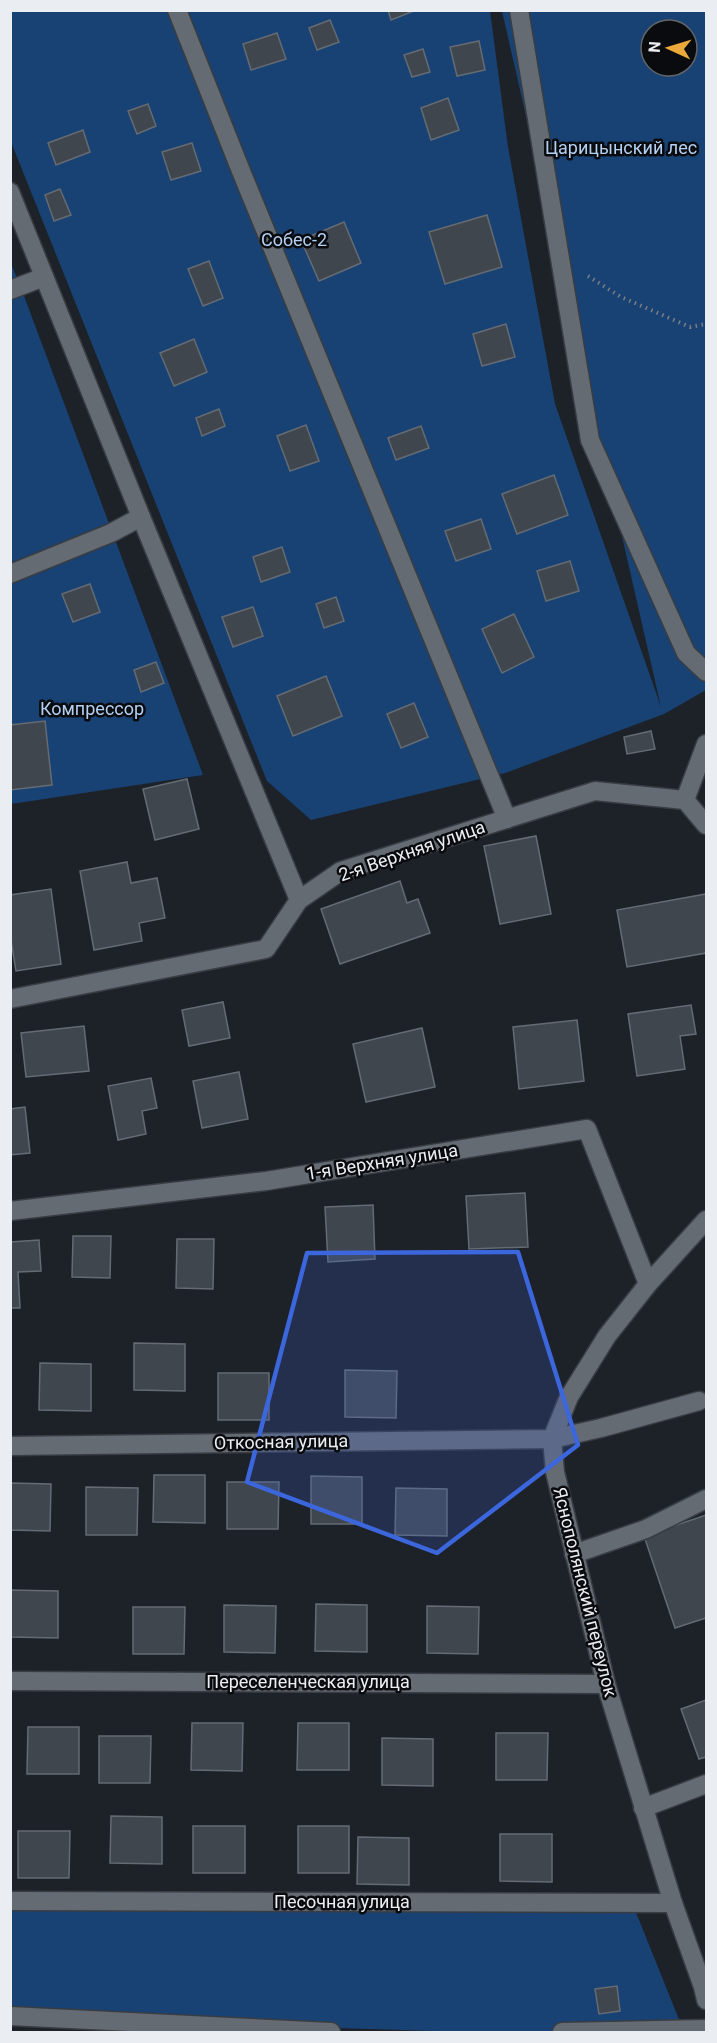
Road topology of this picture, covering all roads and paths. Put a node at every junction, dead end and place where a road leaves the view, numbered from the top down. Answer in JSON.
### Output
{"nodes":[{"id":1,"x":177,"y":10,"type":"edge"},
{"id":2,"x":519,"y":10,"type":"edge"},
{"id":3,"x":10,"y":192,"type":"edge"},
{"id":4,"x":583,"y":268,"type":"dead end"},
{"id":5,"x":44,"y":277,"type":"junction"},
{"id":6,"x":10,"y":290,"type":"edge"},
{"id":7,"x":706,"y":324,"type":"edge"},
{"id":8,"x":141,"y":517,"type":"junction"},
{"id":9,"x":10,"y":574,"type":"edge"},
{"id":10,"x":706,"y":672,"type":"edge"},
{"id":11,"x":706,"y":744,"type":"edge"},
{"id":12,"x":685,"y":800,"type":"junction"},
{"id":13,"x":507,"y":819,"type":"junction"},
{"id":14,"x":706,"y":825,"type":"edge"},
{"id":15,"x":299,"y":900,"type":"junction"},
{"id":16,"x":10,"y":999,"type":"edge"},
{"id":17,"x":10,"y":1211,"type":"edge"},
{"id":18,"x":706,"y":1220,"type":"edge"},
{"id":19,"x":648,"y":1284,"type":"junction"},
{"id":20,"x":699,"y":1401,"type":"dead end"},
{"id":21,"x":552,"y":1439,"type":"junction"},
{"id":22,"x":10,"y":1446,"type":"edge"},
{"id":23,"x":706,"y":1499,"type":"edge"},
{"id":24,"x":574,"y":1554,"type":"junction"},
{"id":25,"x":10,"y":1681,"type":"edge"},
{"id":26,"x":606,"y":1684,"type":"junction"},
{"id":27,"x":706,"y":1784,"type":"edge"},
{"id":28,"x":643,"y":1808,"type":"junction"},
{"id":29,"x":10,"y":1901,"type":"edge"},
{"id":30,"x":673,"y":1903,"type":"junction"},
{"id":31,"x":706,"y":2000,"type":"edge"},
{"id":32,"x":10,"y":2016,"type":"edge"},
{"id":33,"x":706,"y":2029,"type":"edge"},
{"id":34,"x":331,"y":2032,"type":"edge"},
{"id":35,"x":562,"y":2032,"type":"edge"}],
"edges":[{"from":1,"to":13,"type":"street"},
{"from":2,"to":10,"type":"street"},
{"from":3,"to":5,"type":"street"},
{"from":4,"to":7,"type":"path"},
{"from":5,"to":6,"type":"street"},
{"from":5,"to":8,"type":"street"},
{"from":8,"to":9,"type":"street"},
{"from":8,"to":15,"type":"street"},
{"from":11,"to":12,"type":"street"},
{"from":12,"to":13,"type":"street","name":"2-я Верхняя улица"},
{"from":12,"to":14,"type":"street"},
{"from":13,"to":15,"type":"street","name":"2-я Верхняя улица"},
{"from":15,"to":16,"type":"street","name":"2-я Верхняя улица"},
{"from":17,"to":19,"type":"street","name":"1-я Верхняя улица"},
{"from":18,"to":19,"type":"street","name":"Яснополянский переулок"},
{"from":19,"to":21,"type":"street","name":"Яснополянский переулок"},
{"from":20,"to":21,"type":"street","name":"Откосная улица"},
{"from":21,"to":22,"type":"street","name":"Откосная улица"},
{"from":21,"to":24,"type":"street","name":"Яснополянский переулок"},
{"from":23,"to":24,"type":"street"},
{"from":24,"to":26,"type":"street","name":"Яснополянский переулок"},
{"from":25,"to":26,"type":"street","name":"Переселенческая улица"},
{"from":26,"to":28,"type":"street","name":"Яснополянский переулок"},
{"from":27,"to":28,"type":"street"},
{"from":28,"to":30,"type":"street","name":"Яснополянский переулок"},
{"from":29,"to":30,"type":"street","name":"Песочная улица"},
{"from":30,"to":31,"type":"street","name":"Яснополянский переулок"},
{"from":32,"to":34,"type":"street"},
{"from":33,"to":35,"type":"street"}]}
